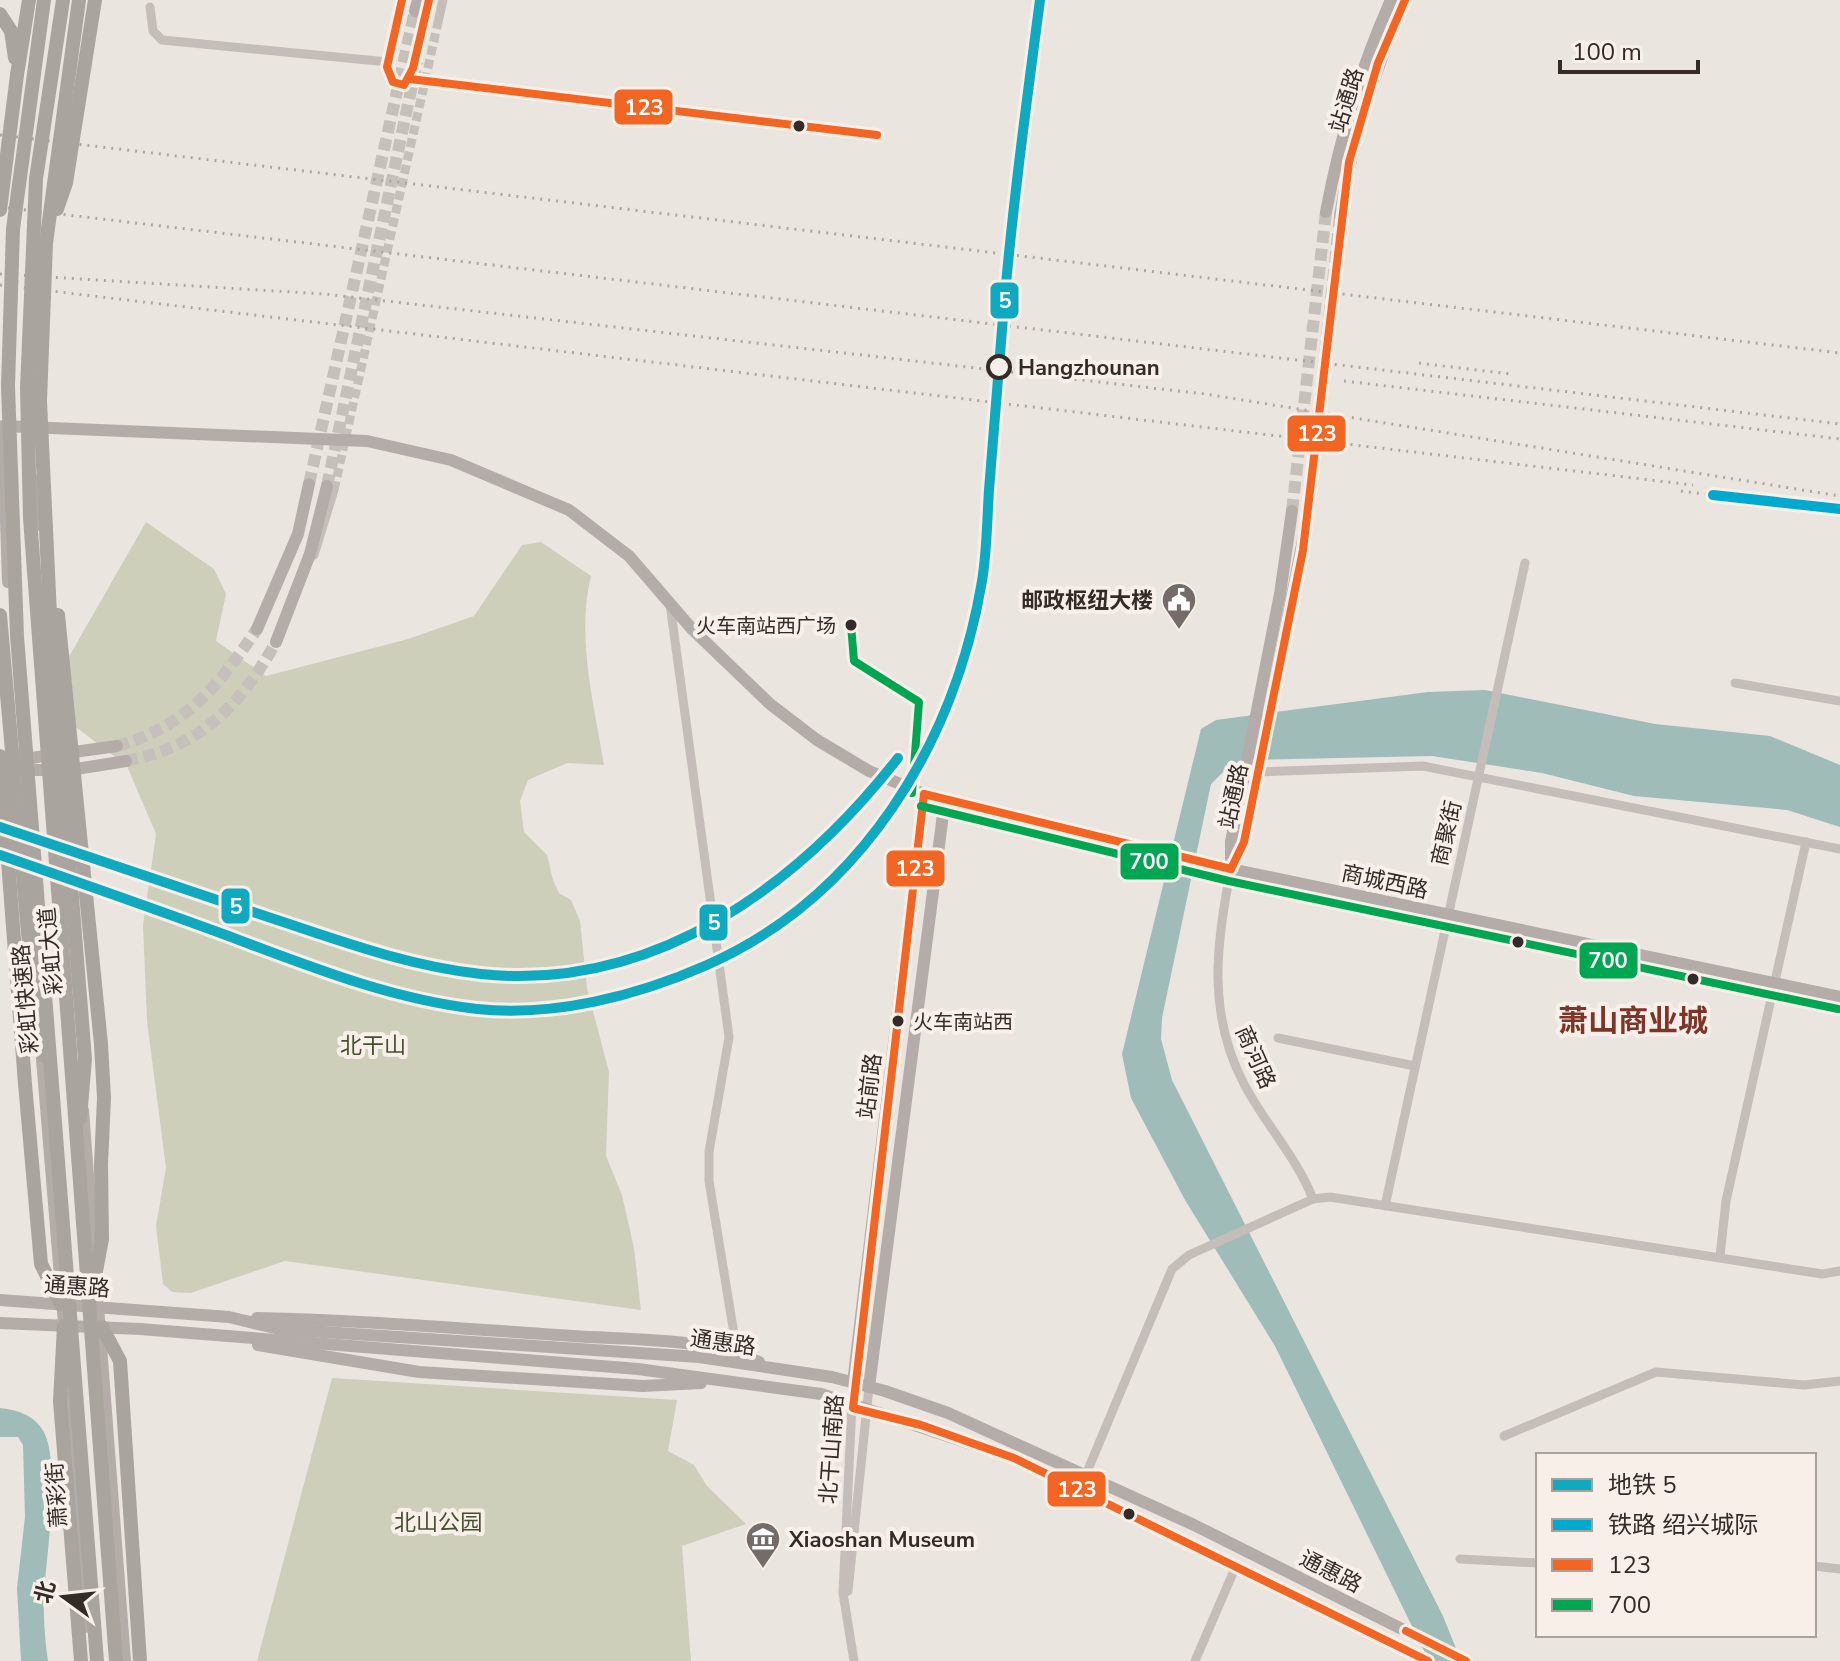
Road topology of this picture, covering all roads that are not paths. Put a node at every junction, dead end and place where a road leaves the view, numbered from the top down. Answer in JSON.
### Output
{"nodes":[{"id":1,"x":29,"y":0,"type":"edge"},
{"id":2,"x":44,"y":0,"type":"edge"},
{"id":3,"x":63,"y":0,"type":"edge"},
{"id":4,"x":79,"y":0,"type":"edge"},
{"id":5,"x":95,"y":0,"type":"edge"},
{"id":6,"x":402,"y":0,"type":"edge"},
{"id":7,"x":429,"y":0,"type":"edge"},
{"id":8,"x":443,"y":0,"type":"edge"},
{"id":9,"x":1391,"y":0,"type":"edge"},
{"id":10,"x":1405,"y":0,"type":"edge"},
{"id":11,"x":150,"y":7,"type":"dead end"},
{"id":12,"x":0,"y":14,"type":"edge"},
{"id":13,"x":439,"y":18,"type":"tunnel mouth"},
{"id":14,"x":388,"y":62,"type":"junction"},
{"id":15,"x":17,"y":75,"type":"junction"},
{"id":16,"x":0,"y":210,"type":"edge"},
{"id":17,"x":1326,"y":212,"type":"tunnel mouth"},
{"id":18,"x":1340,"y":216,"type":"tunnel mouth"},
{"id":19,"x":46,"y":243,"type":"junction"},
{"id":20,"x":3,"y":426,"type":"joint"},
{"id":21,"x":39,"y":427,"type":"junction"},
{"id":22,"x":309,"y":484,"type":"tunnel mouth"},
{"id":23,"x":331,"y":488,"type":"tunnel mouth"},
{"id":24,"x":1292,"y":511,"type":"tunnel mouth"},
{"id":25,"x":1308,"y":514,"type":"tunnel mouth"},
{"id":26,"x":46,"y":516,"type":"junction"},
{"id":27,"x":1525,"y":563,"type":"dead end"},
{"id":28,"x":670,"y":604,"type":"junction"},
{"id":29,"x":0,"y":615,"type":"edge"},
{"id":30,"x":257,"y":629,"type":"tunnel mouth"},
{"id":31,"x":276,"y":642,"type":"tunnel mouth"},
{"id":32,"x":1735,"y":683,"type":"dead end"},
{"id":33,"x":1840,"y":701,"type":"edge"},
{"id":34,"x":117,"y":746,"type":"tunnel mouth"},
{"id":35,"x":53,"y":757,"type":"junction"},
{"id":36,"x":0,"y":759,"type":"edge"},
{"id":37,"x":126,"y":761,"type":"tunnel mouth"},
{"id":38,"x":20,"y":765,"type":"junction"},
{"id":39,"x":0,"y":770,"type":"edge"},
{"id":40,"x":56,"y":770,"type":"junction"},
{"id":41,"x":1259,"y":772,"type":"junction"},
{"id":42,"x":1477,"y":779,"type":"junction"},
{"id":43,"x":924,"y":794,"type":"junction"},
{"id":44,"x":945,"y":799,"type":"junction"},
{"id":45,"x":1806,"y":842,"type":"junction"},
{"id":46,"x":1840,"y":849,"type":"edge"},
{"id":47,"x":1231,"y":869,"type":"junction"},
{"id":48,"x":1446,"y":915,"type":"junction"},
{"id":49,"x":1776,"y":983,"type":"junction"},
{"id":50,"x":1840,"y":997,"type":"edge"},
{"id":51,"x":1278,"y":1038,"type":"dead end"},
{"id":52,"x":1415,"y":1066,"type":"junction"},
{"id":53,"x":57,"y":1113,"type":"junction"},
{"id":54,"x":76,"y":1158,"type":"junction"},
{"id":55,"x":1313,"y":1199,"type":"junction"},
{"id":56,"x":1385,"y":1206,"type":"junction"},
{"id":57,"x":1720,"y":1256,"type":"junction"},
{"id":58,"x":96,"y":1271,"type":"junction"},
{"id":59,"x":1840,"y":1271,"type":"edge"},
{"id":60,"x":0,"y":1300,"type":"edge"},
{"id":61,"x":61,"y":1304,"type":"junction"},
{"id":62,"x":99,"y":1306,"type":"junction"},
{"id":63,"x":229,"y":1317,"type":"junction"},
{"id":64,"x":0,"y":1323,"type":"edge"},
{"id":65,"x":64,"y":1326,"type":"junction"},
{"id":66,"x":102,"y":1327,"type":"junction"},
{"id":67,"x":232,"y":1339,"type":"junction"},
{"id":68,"x":737,"y":1352,"type":"junction"},
{"id":69,"x":776,"y":1370,"type":"junction"},
{"id":70,"x":1840,"y":1381,"type":"edge"},
{"id":71,"x":853,"y":1383,"type":"junction"},
{"id":72,"x":771,"y":1386,"type":"junction"},
{"id":73,"x":869,"y":1387,"type":"junction"},
{"id":74,"x":853,"y":1408,"type":"junction"},
{"id":75,"x":868,"y":1411,"type":"junction"},
{"id":76,"x":1504,"y":1436,"type":"dead end"},
{"id":77,"x":1085,"y":1476,"type":"junction"},
{"id":78,"x":1079,"y":1491,"type":"junction"},
{"id":79,"x":1460,"y":1559,"type":"dead end"},
{"id":80,"x":1536,"y":1563,"type":"edge"},
{"id":81,"x":1236,"y":1566,"type":"junction"},
{"id":82,"x":1816,"y":1566,"type":"edge"},
{"id":83,"x":1840,"y":1569,"type":"edge"},
{"id":84,"x":847,"y":1615,"type":"junction"},
{"id":85,"x":81,"y":1661,"type":"edge"},
{"id":86,"x":88,"y":1661,"type":"edge"},
{"id":87,"x":97,"y":1661,"type":"edge"},
{"id":88,"x":116,"y":1661,"type":"edge"},
{"id":89,"x":125,"y":1661,"type":"edge"},
{"id":90,"x":140,"y":1661,"type":"edge"},
{"id":91,"x":854,"y":1661,"type":"edge"},
{"id":92,"x":1195,"y":1661,"type":"edge"},
{"id":93,"x":1428,"y":1661,"type":"edge"},
{"id":94,"x":1466,"y":1661,"type":"edge"}],
"edges":[{"from":1,"to":15,"type":"highway"},
{"from":2,"to":53,"type":"highway","name":"彩虹快速路","bridge":true},
{"from":3,"to":54,"type":"highway","name":"彩虹快速路","bridge":true},
{"from":4,"to":19,"type":"highway","bridge":true},
{"from":5,"to":19,"type":"highway","bridge":true},
{"from":6,"to":14,"type":"street"},
{"from":7,"to":14,"type":"street"},
{"from":8,"to":13,"type":"street"},
{"from":9,"to":17,"type":"main road","name":"站通路"},
{"from":10,"to":18,"type":"main road","name":"站通路"},
{"from":11,"to":14,"type":"street"},
{"from":12,"to":15,"type":"highway"},
{"from":15,"to":16,"type":"highway","bridge":true},
{"from":19,"to":26,"type":"highway","bridge":true},
{"from":20,"to":21,"type":"main road","name":"商城西路"},
{"from":20,"to":38,"type":"main road","name":"彩虹大道"},
{"from":21,"to":28,"type":"main road","name":"商城西路"},
{"from":21,"to":35,"type":"main road","name":"彩虹大道"},
{"from":22,"to":30,"type":"main road"},
{"from":23,"to":31,"type":"main road"},
{"from":24,"to":47,"type":"main road","name":"站通路"},
{"from":25,"to":41,"type":"main road","name":"站通路"},
{"from":26,"to":54,"type":"highway","bridge":true},
{"from":26,"to":58,"type":"highway","bridge":true},
{"from":27,"to":42,"type":"street","name":"商聚街"},
{"from":28,"to":43,"type":"main road","name":"商城西路"},
{"from":28,"to":68,"type":"street"},
{"from":29,"to":53,"type":"highway","bridge":true},
{"from":32,"to":33,"type":"street"},
{"from":34,"to":35,"type":"main road"},
{"from":35,"to":38,"type":"main road"},
{"from":35,"to":40,"type":"main road","name":"彩虹大道"},
{"from":36,"to":38,"type":"main road"},
{"from":36,"to":61,"type":"highway","bridge":true},
{"from":37,"to":40,"type":"main road"},
{"from":38,"to":39,"type":"main road"},
{"from":38,"to":40,"type":"main road"},
{"from":38,"to":61,"type":"main road","name":"彩虹大道"},
{"from":40,"to":58,"type":"main road","name":"彩虹大道"},
{"from":41,"to":42,"type":"street"},
{"from":41,"to":47,"type":"main road","name":"站通路"},
{"from":42,"to":45,"type":"street"},
{"from":42,"to":48,"type":"street","name":"商聚街"},
{"from":43,"to":44,"type":"main road","name":"商城西路"},
{"from":43,"to":71,"type":"main road","name":"站前路"},
{"from":44,"to":47,"type":"main road","name":"商城西路"},
{"from":44,"to":73,"type":"main road"},
{"from":45,"to":46,"type":"street"},
{"from":45,"to":49,"type":"street"},
{"from":47,"to":48,"type":"main road","name":"商城西路"},
{"from":47,"to":55,"type":"street","name":"商河路"},
{"from":48,"to":49,"type":"main road","name":"商城西路"},
{"from":48,"to":52,"type":"street","name":"商聚街"},
{"from":49,"to":50,"type":"main road","name":"商城西路"},
{"from":49,"to":57,"type":"street"},
{"from":51,"to":52,"type":"street"},
{"from":52,"to":56,"type":"street","name":"商聚街"},
{"from":53,"to":87,"type":"highway","name":"彩虹快速路","bridge":true},
{"from":54,"to":88,"type":"highway","name":"彩虹快速路","bridge":true},
{"from":55,"to":56,"type":"street"},
{"from":55,"to":77,"type":"street"},
{"from":56,"to":57,"type":"street"},
{"from":57,"to":59,"type":"street"},
{"from":58,"to":62,"type":"main road","name":"彩虹大道"},
{"from":60,"to":61,"type":"main road","name":"通惠路"},
{"from":61,"to":62,"type":"main road","name":"通惠路"},
{"from":61,"to":65,"type":"main road","name":"彩虹大道"},
{"from":62,"to":63,"type":"main road","name":"通惠路"},
{"from":62,"to":66,"type":"main road","name":"彩虹大道"},
{"from":63,"to":68,"type":"main road"},
{"from":63,"to":69,"type":"main road","name":"通惠路"},
{"from":64,"to":65,"type":"main road","name":"通惠路"},
{"from":65,"to":66,"type":"main road","name":"通惠路"},
{"from":65,"to":85,"type":"highway"},
{"from":65,"to":86,"type":"main road","name":"萧彩街"},
{"from":66,"to":67,"type":"main road","name":"通惠路"},
{"from":66,"to":89,"type":"main road"},
{"from":66,"to":90,"type":"highway"},
{"from":67,"to":72,"type":"main road","name":"通惠路"},
{"from":67,"to":72,"type":"main road"},
{"from":68,"to":69,"type":"main road"},
{"from":69,"to":71,"type":"main road","name":"通惠路"},
{"from":70,"to":76,"type":"street"},
{"from":71,"to":73,"type":"main road","name":"通惠路"},
{"from":71,"to":74,"type":"street","name":"北干山南路"},
{"from":72,"to":74,"type":"main road","name":"通惠路"},
{"from":73,"to":75,"type":"street"},
{"from":73,"to":77,"type":"main road","name":"通惠路"},
{"from":74,"to":75,"type":"main road","name":"通惠路"},
{"from":74,"to":84,"type":"street","name":"北干山南路"},
{"from":75,"to":78,"type":"main road","name":"通惠路"},
{"from":75,"to":84,"type":"street"},
{"from":77,"to":78,"type":"street"},
{"from":77,"to":94,"type":"main road","name":"通惠路"},
{"from":78,"to":81,"type":"main road","name":"通惠路"},
{"from":79,"to":80,"type":"street"},
{"from":81,"to":92,"type":"street"},
{"from":81,"to":93,"type":"main road","name":"通惠路"},
{"from":82,"to":83,"type":"street"},
{"from":84,"to":91,"type":"street","name":"北干山南路"}]}
